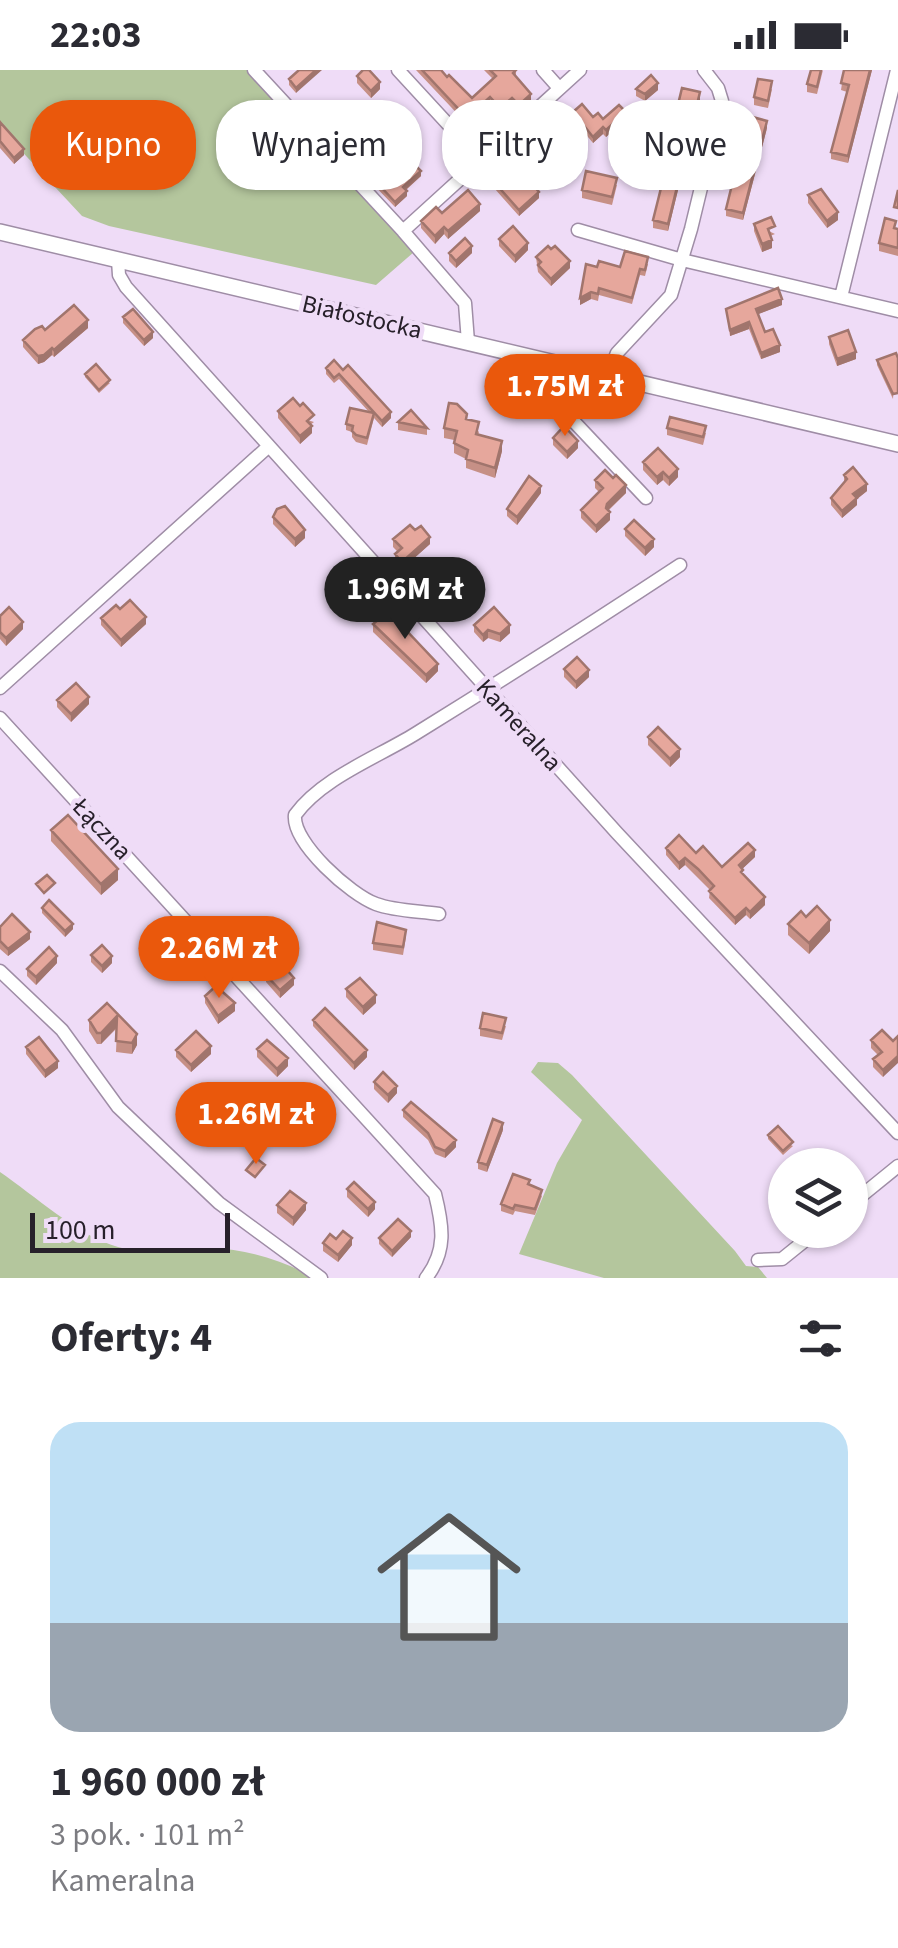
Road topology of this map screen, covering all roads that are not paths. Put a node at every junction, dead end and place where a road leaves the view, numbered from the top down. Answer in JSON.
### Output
{"nodes":[{"id":1,"x":254,"y":70,"type":"edge"},
{"id":2,"x":398,"y":70,"type":"edge"},
{"id":3,"x":543,"y":70,"type":"edge"},
{"id":4,"x":580,"y":70,"type":"edge"},
{"id":5,"x":704,"y":70,"type":"edge"},
{"id":6,"x":897,"y":70,"type":"edge"},
{"id":7,"x":559,"y":88,"type":"junction"},
{"id":8,"x":546,"y":100,"type":"edge"},
{"id":9,"x":442,"y":118,"type":"edge"},
{"id":10,"x":447,"y":190,"type":"edge"},
{"id":11,"x":578,"y":230,"type":"dead end"},
{"id":12,"x":403,"y":231,"type":"junction"},
{"id":13,"x":0,"y":232,"type":"edge"},
{"id":14,"x":118,"y":260,"type":"junction"},
{"id":15,"x":682,"y":260,"type":"junction"},
{"id":16,"x":840,"y":297,"type":"junction"},
{"id":17,"x":898,"y":311,"type":"edge"},
{"id":18,"x":468,"y":342,"type":"junction"},
{"id":19,"x":524,"y":355,"type":"junction"},
{"id":20,"x":609,"y":374,"type":"junction"},
{"id":21,"x":898,"y":444,"type":"edge"},
{"id":22,"x":269,"y":446,"type":"junction"},
{"id":23,"x":646,"y":498,"type":"dead end"},
{"id":24,"x":680,"y":565,"type":"dead end"},
{"id":25,"x":0,"y":688,"type":"edge"},
{"id":26,"x":486,"y":688,"type":"junction"},
{"id":27,"x":0,"y":718,"type":"edge"},
{"id":28,"x":439,"y":914,"type":"dead end"},
{"id":29,"x":0,"y":971,"type":"edge"},
{"id":30,"x":898,"y":1133,"type":"edge"},
{"id":31,"x":898,"y":1166,"type":"edge"},
{"id":32,"x":868,"y":1190,"type":"edge"},
{"id":33,"x":796,"y":1248,"type":"edge"},
{"id":34,"x":758,"y":1260,"type":"dead end"},
{"id":35,"x":430,"y":1273,"type":"edge"},
{"id":36,"x":320,"y":1278,"type":"edge"}],
"edges":[{"from":1,"to":12,"type":"street"},
{"from":2,"to":9,"type":"street"},
{"from":3,"to":7,"type":"street"},
{"from":4,"to":7,"type":"street"},
{"from":5,"to":15,"type":"street"},
{"from":6,"to":16,"type":"street"},
{"from":7,"to":8,"type":"street"},
{"from":10,"to":12,"type":"street"},
{"from":11,"to":15,"type":"street"},
{"from":12,"to":18,"type":"street"},
{"from":13,"to":14,"type":"street","name":"Białostocka"},
{"from":14,"to":18,"type":"street","name":"Białostocka"},
{"from":14,"to":22,"type":"street","name":"Kameralna"},
{"from":15,"to":16,"type":"street"},
{"from":15,"to":20,"type":"street"},
{"from":16,"to":17,"type":"street"},
{"from":18,"to":19,"type":"street","name":"Białostocka"},
{"from":19,"to":20,"type":"street","name":"Białostocka"},
{"from":19,"to":23,"type":"street"},
{"from":20,"to":21,"type":"street","name":"Białostocka"},
{"from":22,"to":25,"type":"street"},
{"from":22,"to":26,"type":"street","name":"Kameralna"},
{"from":24,"to":26,"type":"street"},
{"from":26,"to":28,"type":"street"},
{"from":26,"to":30,"type":"street","name":"Kameralna"},
{"from":27,"to":35,"type":"street","name":"Łączna"},
{"from":29,"to":36,"type":"street"},
{"from":31,"to":32,"type":"street"},
{"from":33,"to":34,"type":"street"}]}
